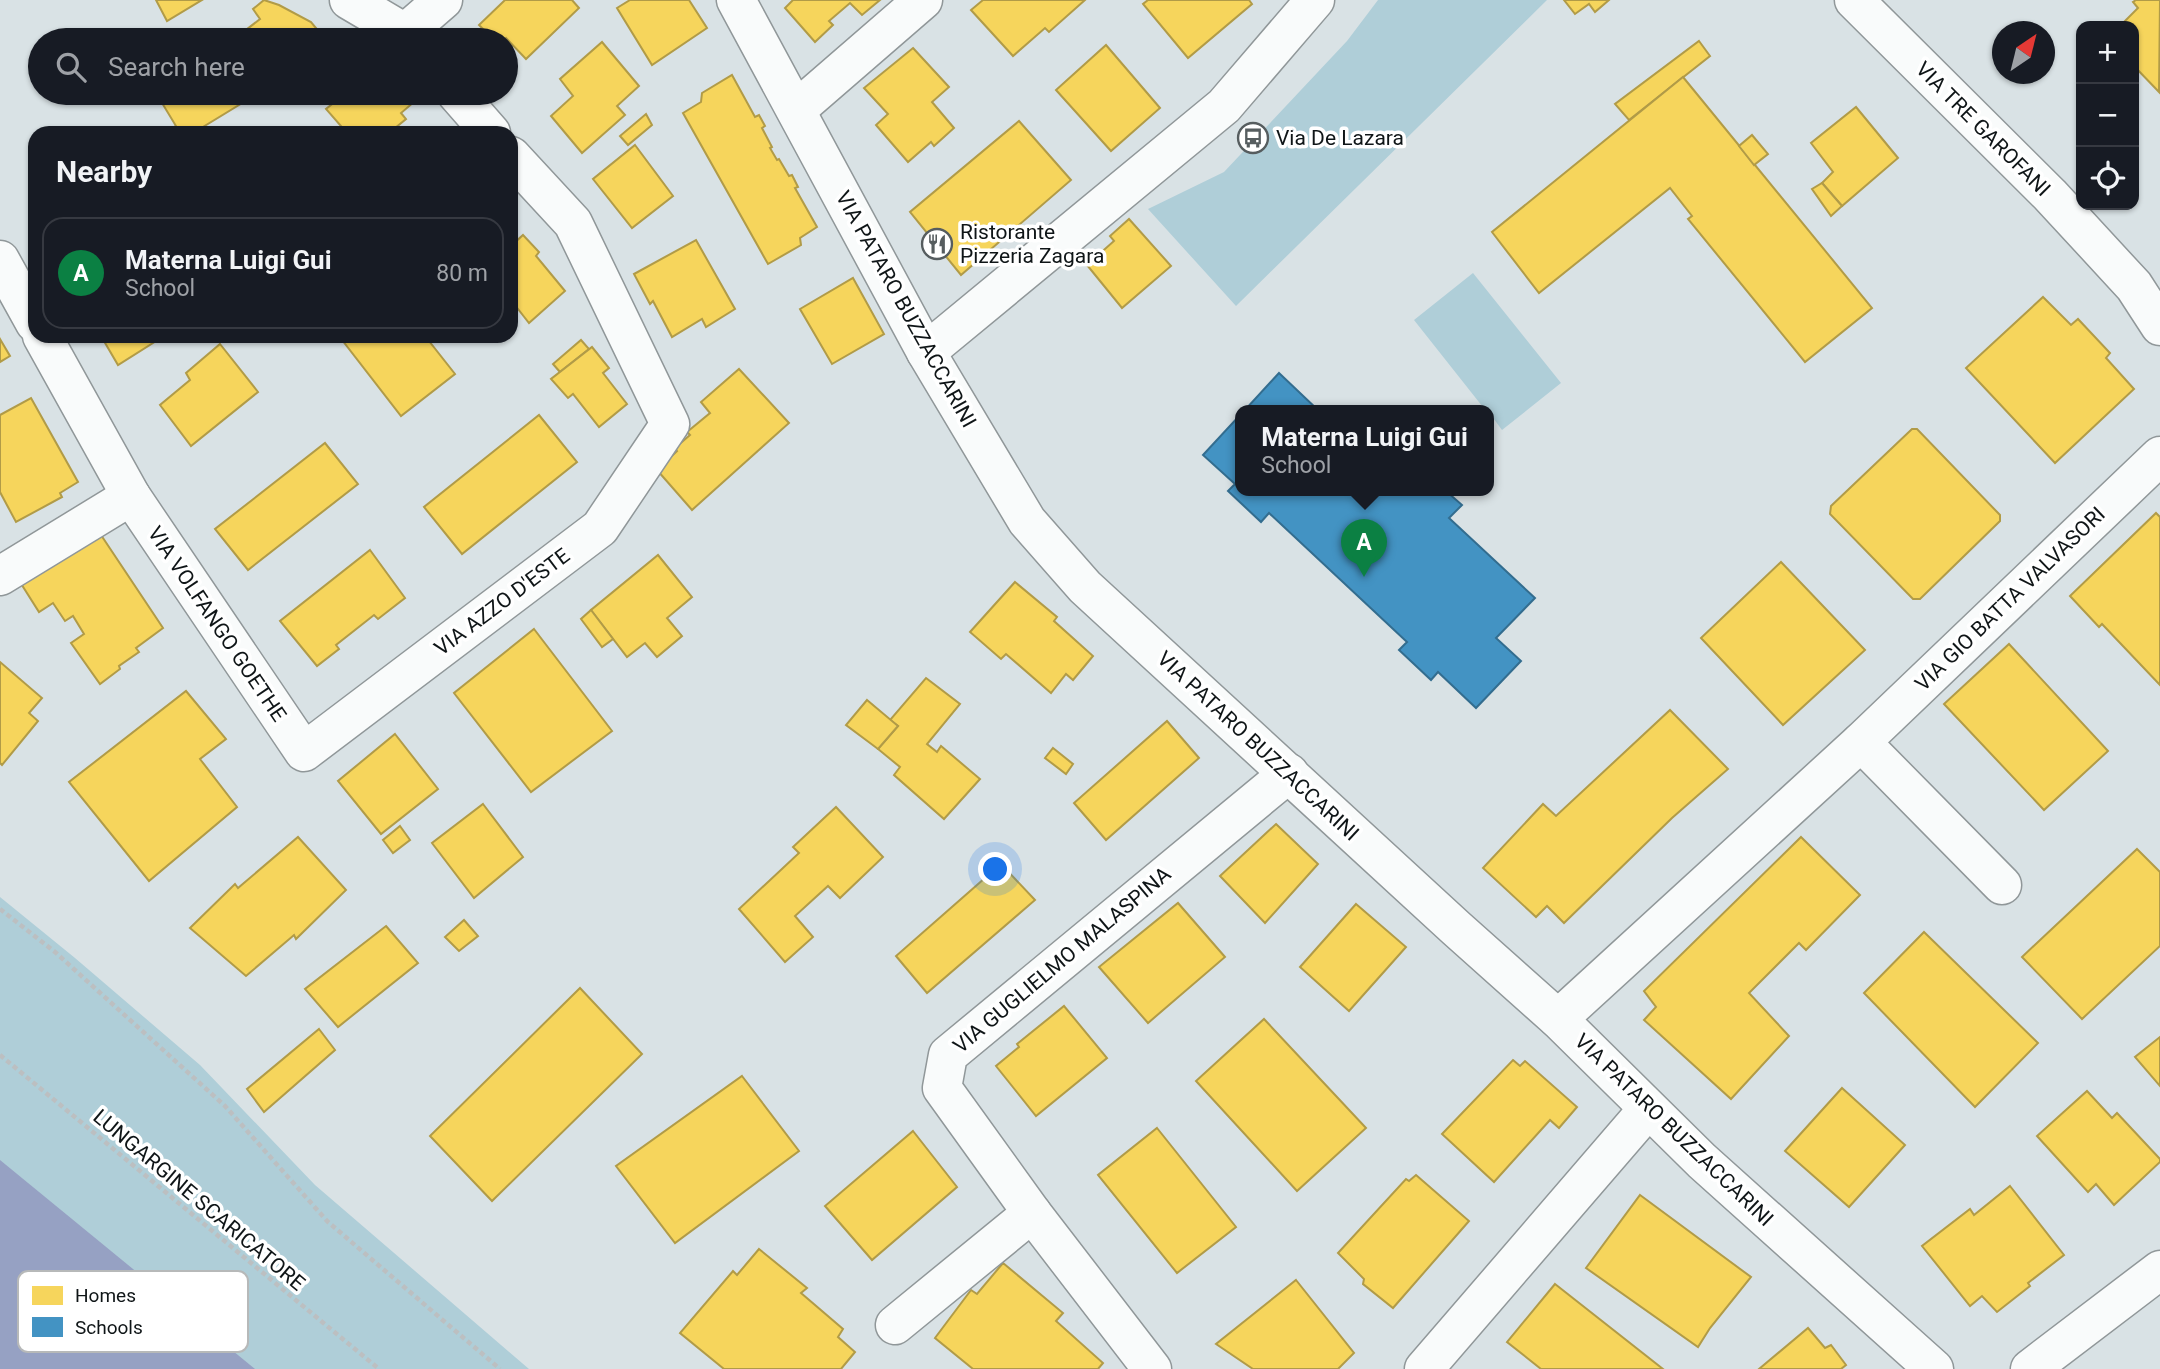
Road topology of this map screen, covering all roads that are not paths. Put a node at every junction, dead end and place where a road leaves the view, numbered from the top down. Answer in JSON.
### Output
{"nodes":[{"id":1,"x":349,"y":0,"type":"edge"},
{"id":2,"x":443,"y":0,"type":"edge"},
{"id":3,"x":736,"y":0,"type":"edge"},
{"id":4,"x":923,"y":0,"type":"edge"},
{"id":5,"x":1315,"y":0,"type":"edge"},
{"id":6,"x":1854,"y":0,"type":"edge"},
{"id":7,"x":394,"y":28,"type":"edge"},
{"id":8,"x":417,"y":28,"type":"edge"},
{"id":9,"x":466,"y":105,"type":"edge"},
{"id":10,"x":796,"y":110,"type":"junction"},
{"id":11,"x":485,"y":126,"type":"edge"},
{"id":12,"x":518,"y":164,"type":"edge"},
{"id":13,"x":0,"y":260,"type":"edge"},
{"id":14,"x":28,"y":310,"type":"edge"},
{"id":15,"x":2160,"y":326,"type":"edge"},
{"id":16,"x":46,"y":343,"type":"edge"},
{"id":17,"x":926,"y":352,"type":"junction"},
{"id":18,"x":2160,"y":456,"type":"edge"},
{"id":19,"x":131,"y":496,"type":"junction"},
{"id":20,"x":0,"y":576,"type":"edge"},
{"id":21,"x":1861,"y":742,"type":"junction"},
{"id":22,"x":304,"y":752,"type":"joint"},
{"id":23,"x":1289,"y":772,"type":"junction"},
{"id":24,"x":2002,"y":886,"type":"dead end"},
{"id":25,"x":1558,"y":1019,"type":"junction"},
{"id":26,"x":1648,"y":1109,"type":"junction"},
{"id":27,"x":1032,"y":1213,"type":"junction"},
{"id":28,"x":2160,"y":1270,"type":"edge"},
{"id":29,"x":895,"y":1325,"type":"dead end"},
{"id":30,"x":1152,"y":1369,"type":"edge"},
{"id":31,"x":1424,"y":1369,"type":"edge"},
{"id":32,"x":1934,"y":1369,"type":"edge"},
{"id":33,"x":2030,"y":1369,"type":"edge"}],
"edges":[{"from":1,"to":7,"type":"street"},
{"from":2,"to":8,"type":"street"},
{"from":3,"to":10,"type":"street","name":"VIA PATARO BUZZACCARINI"},
{"from":4,"to":10,"type":"street"},
{"from":5,"to":17,"type":"street"},
{"from":6,"to":15,"type":"street","name":"VIA TRE GAROFANI"},
{"from":9,"to":11,"type":"street"},
{"from":10,"to":17,"type":"street","name":"VIA PATARO BUZZACCARINI"},
{"from":12,"to":22,"type":"street","name":"VIA AZZO D'ESTE"},
{"from":13,"to":14,"type":"street"},
{"from":16,"to":19,"type":"street","name":"VIA VOLFANGO GOETHE"},
{"from":17,"to":23,"type":"street","name":"VIA PATARO BUZZACCARINI"},
{"from":18,"to":21,"type":"street","name":"VIA GIO BATTA VALVASORI"},
{"from":19,"to":20,"type":"street"},
{"from":19,"to":22,"type":"street","name":"VIA VOLFANGO GOETHE"},
{"from":21,"to":24,"type":"street"},
{"from":21,"to":25,"type":"street","name":"VIA GIO BATTA VALVASORI"},
{"from":23,"to":25,"type":"street","name":"VIA PATARO BUZZACCARINI"},
{"from":23,"to":27,"type":"street","name":"VIA GUGLIELMO MALASPINA"},
{"from":25,"to":26,"type":"street","name":"VIA PATARO BUZZACCARINI"},
{"from":26,"to":31,"type":"street"},
{"from":26,"to":32,"type":"street","name":"VIA PATARO BUZZACCARINI"},
{"from":27,"to":29,"type":"street"},
{"from":27,"to":30,"type":"street","name":"VIA GUGLIELMO MALASPINA"},
{"from":28,"to":33,"type":"street"}]}
